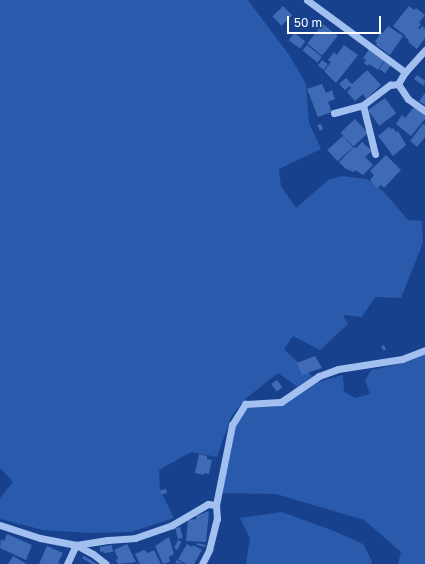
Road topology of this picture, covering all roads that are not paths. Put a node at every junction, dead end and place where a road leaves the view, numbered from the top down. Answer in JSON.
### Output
{"nodes":[{"id":1,"x":307,"y":0,"type":"edge"},
{"id":2,"x":425,"y":50,"type":"edge"},
{"id":3,"x":405,"y":72,"type":"junction"},
{"id":4,"x":398,"y":84,"type":"junction"},
{"id":5,"x":363,"y":104,"type":"junction"},
{"id":6,"x":425,"y":111,"type":"edge"},
{"id":7,"x":334,"y":113,"type":"dead end"},
{"id":8,"x":375,"y":154,"type":"dead end"},
{"id":9,"x":425,"y":350,"type":"edge"},
{"id":10,"x":216,"y":505,"type":"junction"},
{"id":11,"x":0,"y":525,"type":"edge"},
{"id":12,"x":76,"y":545,"type":"junction"},
{"id":13,"x":67,"y":564,"type":"edge"},
{"id":14,"x":106,"y":564,"type":"edge"},
{"id":15,"x":202,"y":564,"type":"edge"}],
"edges":[{"from":1,"to":3,"type":"street"},
{"from":2,"to":3,"type":"street"},
{"from":3,"to":4,"type":"street"},
{"from":4,"to":5,"type":"street"},
{"from":4,"to":6,"type":"street"},
{"from":5,"to":7,"type":"street"},
{"from":5,"to":8,"type":"street"},
{"from":9,"to":10,"type":"street"},
{"from":10,"to":12,"type":"street"},
{"from":10,"to":15,"type":"street"},
{"from":11,"to":12,"type":"street"},
{"from":12,"to":13,"type":"street"},
{"from":12,"to":14,"type":"street"}]}
